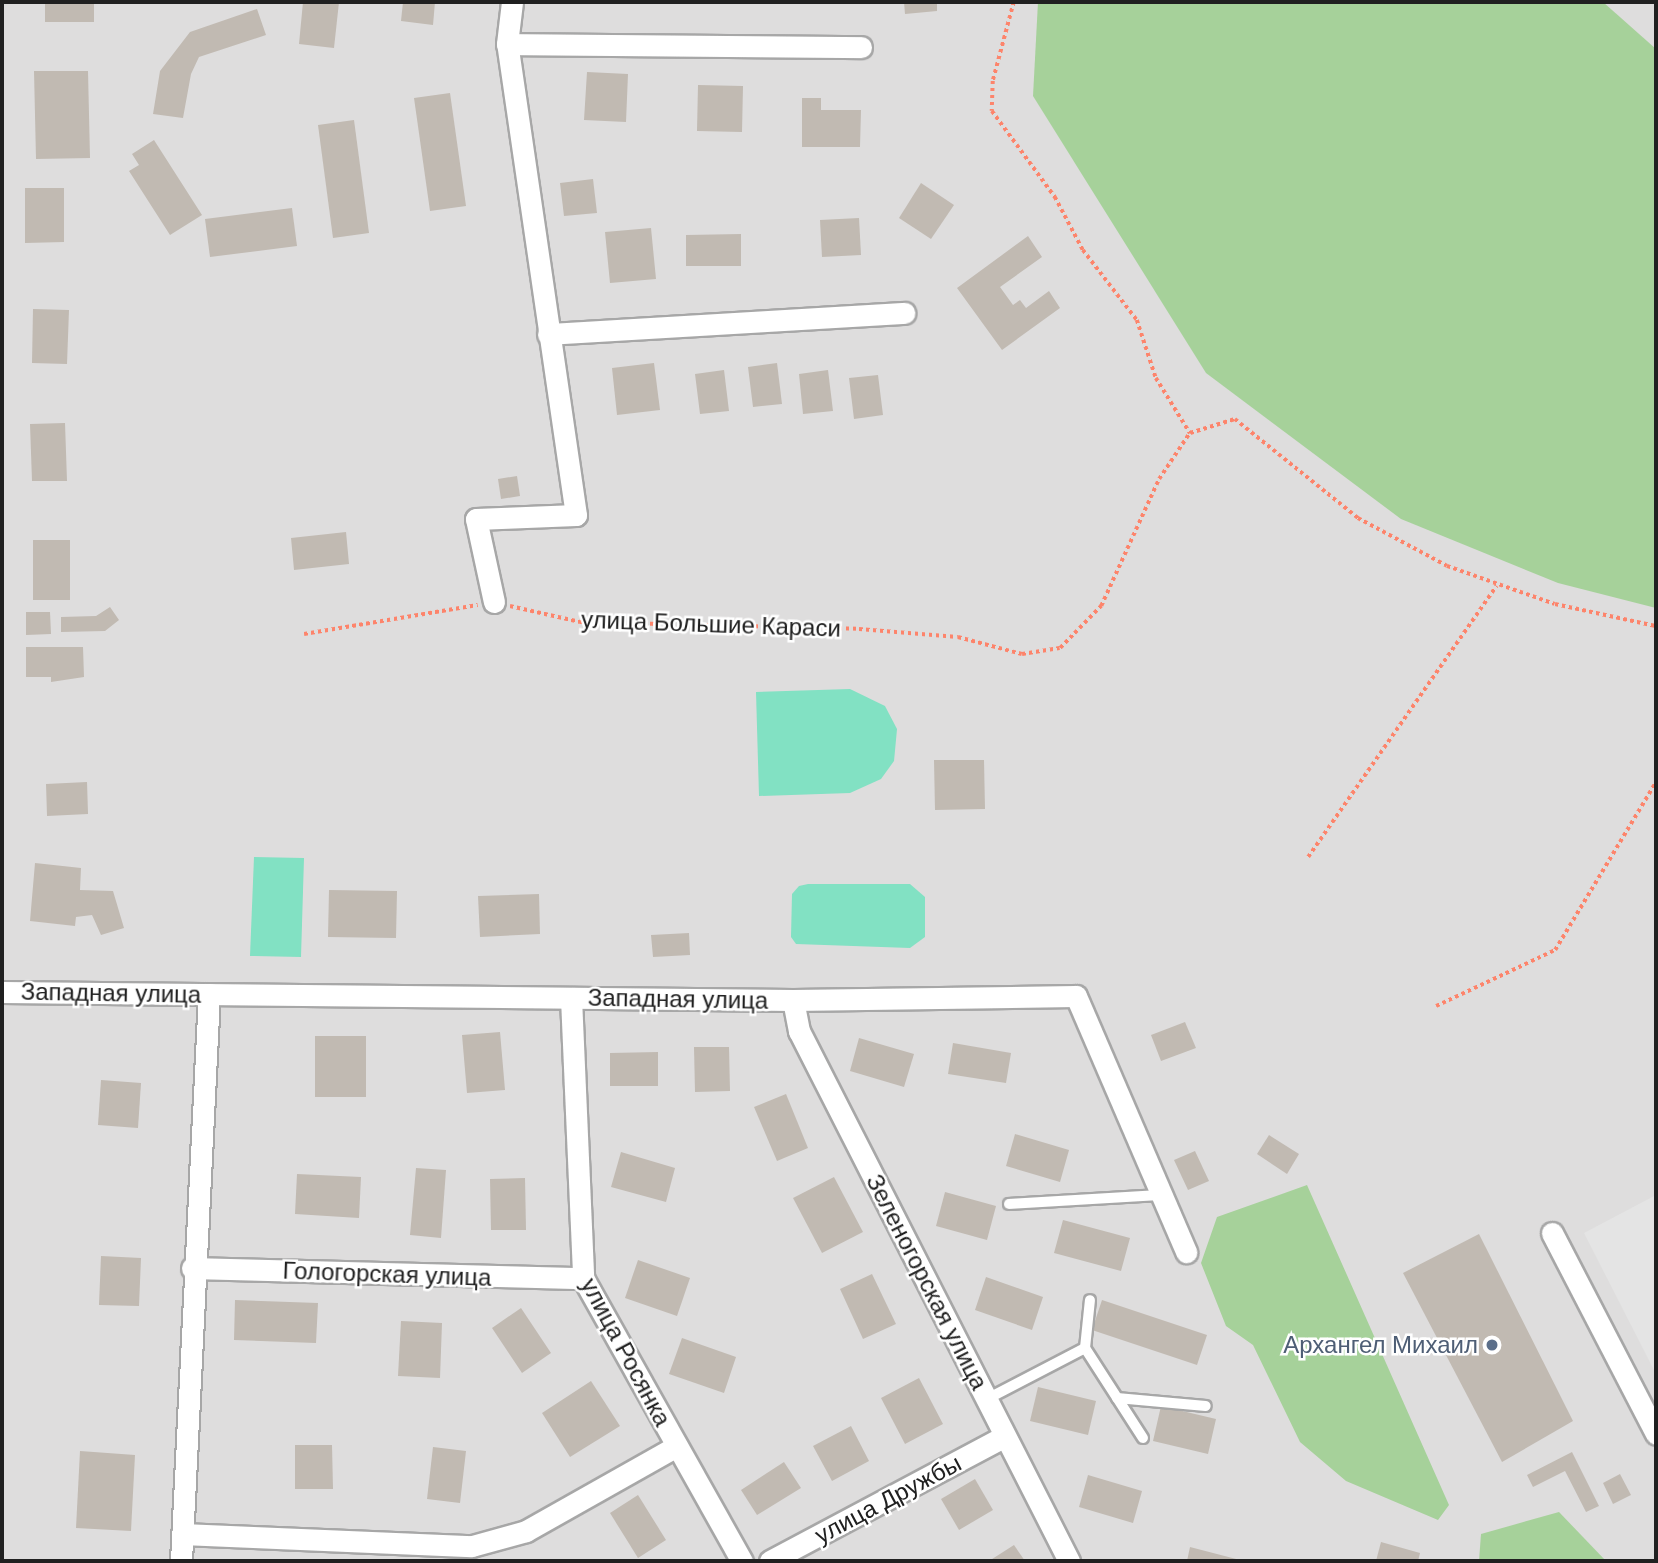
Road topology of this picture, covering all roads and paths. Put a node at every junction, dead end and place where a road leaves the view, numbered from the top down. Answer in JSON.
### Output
{"nodes":[{"id":1,"x":512,"y":2,"type":"edge"},
{"id":2,"x":1014,"y":2,"type":"edge"},
{"id":3,"x":507,"y":44,"type":"junction"},
{"id":4,"x":861,"y":47,"type":"dead end"},
{"id":5,"x":904,"y":313,"type":"dead end"},
{"id":6,"x":548,"y":334,"type":"junction"},
{"id":7,"x":1190,"y":433,"type":"junction"},
{"id":8,"x":1496,"y":586,"type":"junction"},
{"id":9,"x":494,"y":602,"type":"junction"},
{"id":10,"x":1656,"y":626,"type":"edge"},
{"id":11,"x":304,"y":634,"type":"dead end"},
{"id":12,"x":1656,"y":782,"type":"edge"},
{"id":13,"x":1308,"y":857,"type":"dead end"},
{"id":14,"x":2,"y":992,"type":"edge"},
{"id":15,"x":209,"y":994,"type":"junction"},
{"id":16,"x":571,"y":998,"type":"junction"},
{"id":17,"x":793,"y":1000,"type":"junction"},
{"id":18,"x":1436,"y":1006,"type":"dead end"},
{"id":19,"x":1159,"y":1195,"type":"junction"},
{"id":20,"x":1009,"y":1204,"type":"dead end"},
{"id":21,"x":1552,"y":1233,"type":"dead end"},
{"id":22,"x":1186,"y":1252,"type":"dead end"},
{"id":23,"x":192,"y":1268,"type":"junction"},
{"id":24,"x":583,"y":1279,"type":"junction"},
{"id":25,"x":1090,"y":1300,"type":"dead end"},
{"id":26,"x":1085,"y":1348,"type":"junction"},
{"id":27,"x":1117,"y":1398,"type":"junction"},
{"id":28,"x":987,"y":1399,"type":"junction"},
{"id":29,"x":1206,"y":1406,"type":"dead end"},
{"id":30,"x":1656,"y":1434,"type":"edge"},
{"id":31,"x":1006,"y":1436,"type":"junction"},
{"id":32,"x":1143,"y":1438,"type":"dead end"},
{"id":33,"x":677,"y":1446,"type":"junction"},
{"id":34,"x":182,"y":1534,"type":"junction"},
{"id":35,"x":181,"y":1561,"type":"edge"},
{"id":36,"x":742,"y":1561,"type":"edge"},
{"id":37,"x":770,"y":1561,"type":"edge"},
{"id":38,"x":1069,"y":1561,"type":"edge"}],
"edges":[{"from":1,"to":3,"type":"street"},
{"from":2,"to":7,"type":"path"},
{"from":3,"to":4,"type":"street"},
{"from":3,"to":6,"type":"street"},
{"from":5,"to":6,"type":"street"},
{"from":6,"to":9,"type":"street"},
{"from":7,"to":8,"type":"path"},
{"from":7,"to":9,"type":"path","name":"улица Большие Караси"},
{"from":8,"to":10,"type":"path"},
{"from":8,"to":13,"type":"path"},
{"from":9,"to":11,"type":"path","name":"улица Большие Караси"},
{"from":12,"to":18,"type":"path"},
{"from":14,"to":15,"type":"street","name":"Западная улица"},
{"from":15,"to":16,"type":"street","name":"Западная улица"},
{"from":15,"to":23,"type":"street"},
{"from":16,"to":17,"type":"street","name":"Западная улица"},
{"from":16,"to":24,"type":"street","name":"улица Росянка"},
{"from":17,"to":19,"type":"street","name":"Западная улица"},
{"from":17,"to":28,"type":"street","name":"Зеленогорская улица"},
{"from":19,"to":20,"type":"lane"},
{"from":19,"to":22,"type":"street","name":"Западная улица"},
{"from":21,"to":30,"type":"street"},
{"from":23,"to":24,"type":"street","name":"Гологорская улица"},
{"from":23,"to":34,"type":"street"},
{"from":24,"to":33,"type":"street","name":"улица Росянка"},
{"from":25,"to":26,"type":"lane"},
{"from":26,"to":27,"type":"lane"},
{"from":26,"to":28,"type":"lane"},
{"from":27,"to":29,"type":"lane"},
{"from":27,"to":32,"type":"lane"},
{"from":28,"to":31,"type":"street","name":"Зеленогорская улица"},
{"from":31,"to":37,"type":"street","name":"улица Дружбы"},
{"from":31,"to":38,"type":"street","name":"Зеленогорская улица"},
{"from":33,"to":34,"type":"street"},
{"from":33,"to":36,"type":"street","name":"улица Росянка"},
{"from":34,"to":35,"type":"street"}]}
